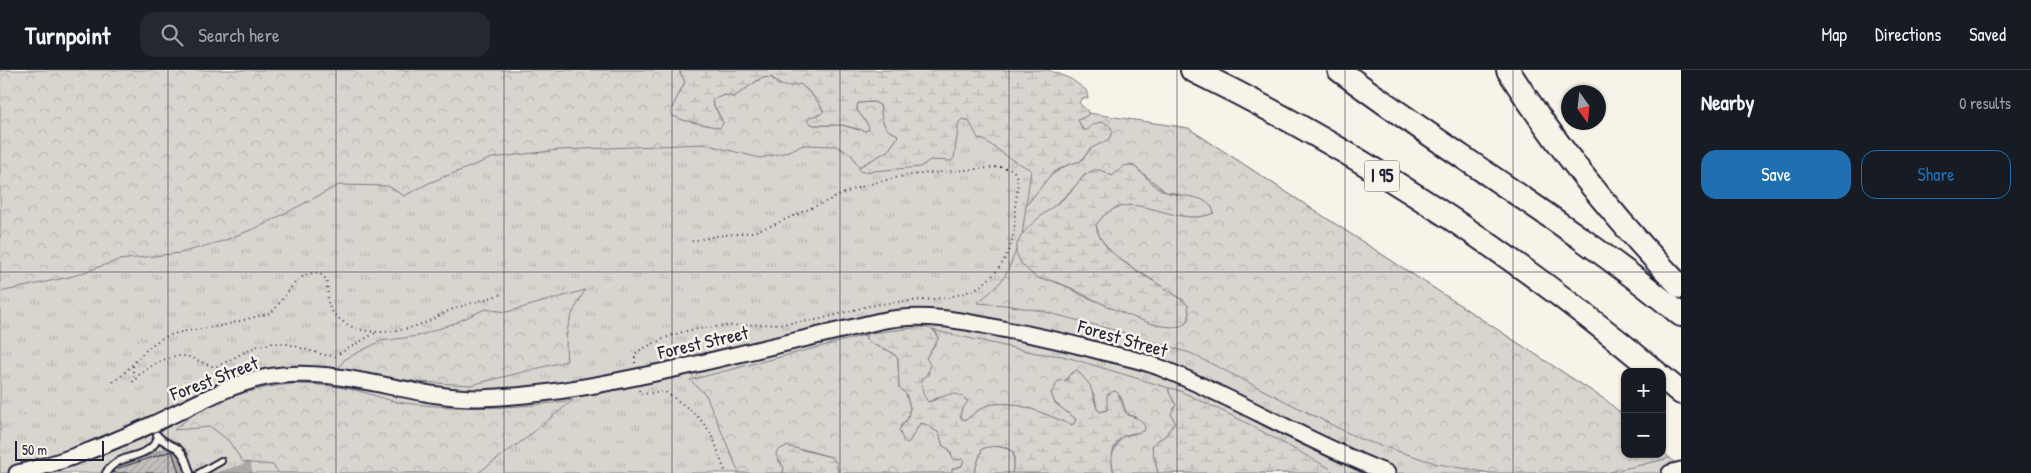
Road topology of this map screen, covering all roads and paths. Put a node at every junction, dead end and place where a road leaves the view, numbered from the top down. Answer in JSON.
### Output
{"nodes":[{"id":1,"x":1192,"y":70,"type":"edge"},
{"id":2,"x":1339,"y":70,"type":"edge"},
{"id":3,"x":1508,"y":70,"type":"edge"},
{"id":4,"x":688,"y":242,"type":"dead end"},
{"id":5,"x":1681,"y":287,"type":"edge"},
{"id":6,"x":502,"y":294,"type":"dead end"},
{"id":7,"x":1681,"y":315,"type":"edge"},
{"id":8,"x":377,"y":332,"type":"junction"},
{"id":9,"x":134,"y":366,"type":"junction"},
{"id":10,"x":1651,"y":368,"type":"edge"},
{"id":11,"x":636,"y":377,"type":"junction"},
{"id":12,"x":1666,"y":380,"type":"edge"},
{"id":13,"x":113,"y":382,"type":"dead end"},
{"id":14,"x":1681,"y":392,"type":"edge"},
{"id":15,"x":155,"y":431,"type":"junction"},
{"id":16,"x":221,"y":461,"type":"dead end"},
{"id":17,"x":1681,"y":470,"type":"edge"},
{"id":18,"x":17,"y":473,"type":"edge"},
{"id":19,"x":106,"y":473,"type":"edge"},
{"id":20,"x":190,"y":473,"type":"edge"},
{"id":21,"x":200,"y":473,"type":"edge"},
{"id":22,"x":726,"y":473,"type":"edge"},
{"id":23,"x":1387,"y":473,"type":"edge"},
{"id":24,"x":1670,"y":473,"type":"edge"}],
"edges":[{"from":1,"to":10,"type":"highway","number":"I 95"},
{"from":2,"to":7,"type":"highway"},
{"from":3,"to":5,"type":"highway"},
{"from":4,"to":11,"type":"path"},
{"from":6,"to":8,"type":"path"},
{"from":8,"to":9,"type":"path"},
{"from":8,"to":9,"type":"path"},
{"from":9,"to":13,"type":"path"},
{"from":11,"to":15,"type":"street","name":"Forest Street"},
{"from":11,"to":22,"type":"path"},
{"from":11,"to":23,"type":"street","name":"Forest Street"},
{"from":12,"to":14,"type":"highway"},
{"from":15,"to":18,"type":"street","name":"Forest Street"},
{"from":15,"to":19,"type":"lane"},
{"from":15,"to":20,"type":"lane"},
{"from":16,"to":21,"type":"lane"},
{"from":17,"to":24,"type":"street"}]}
